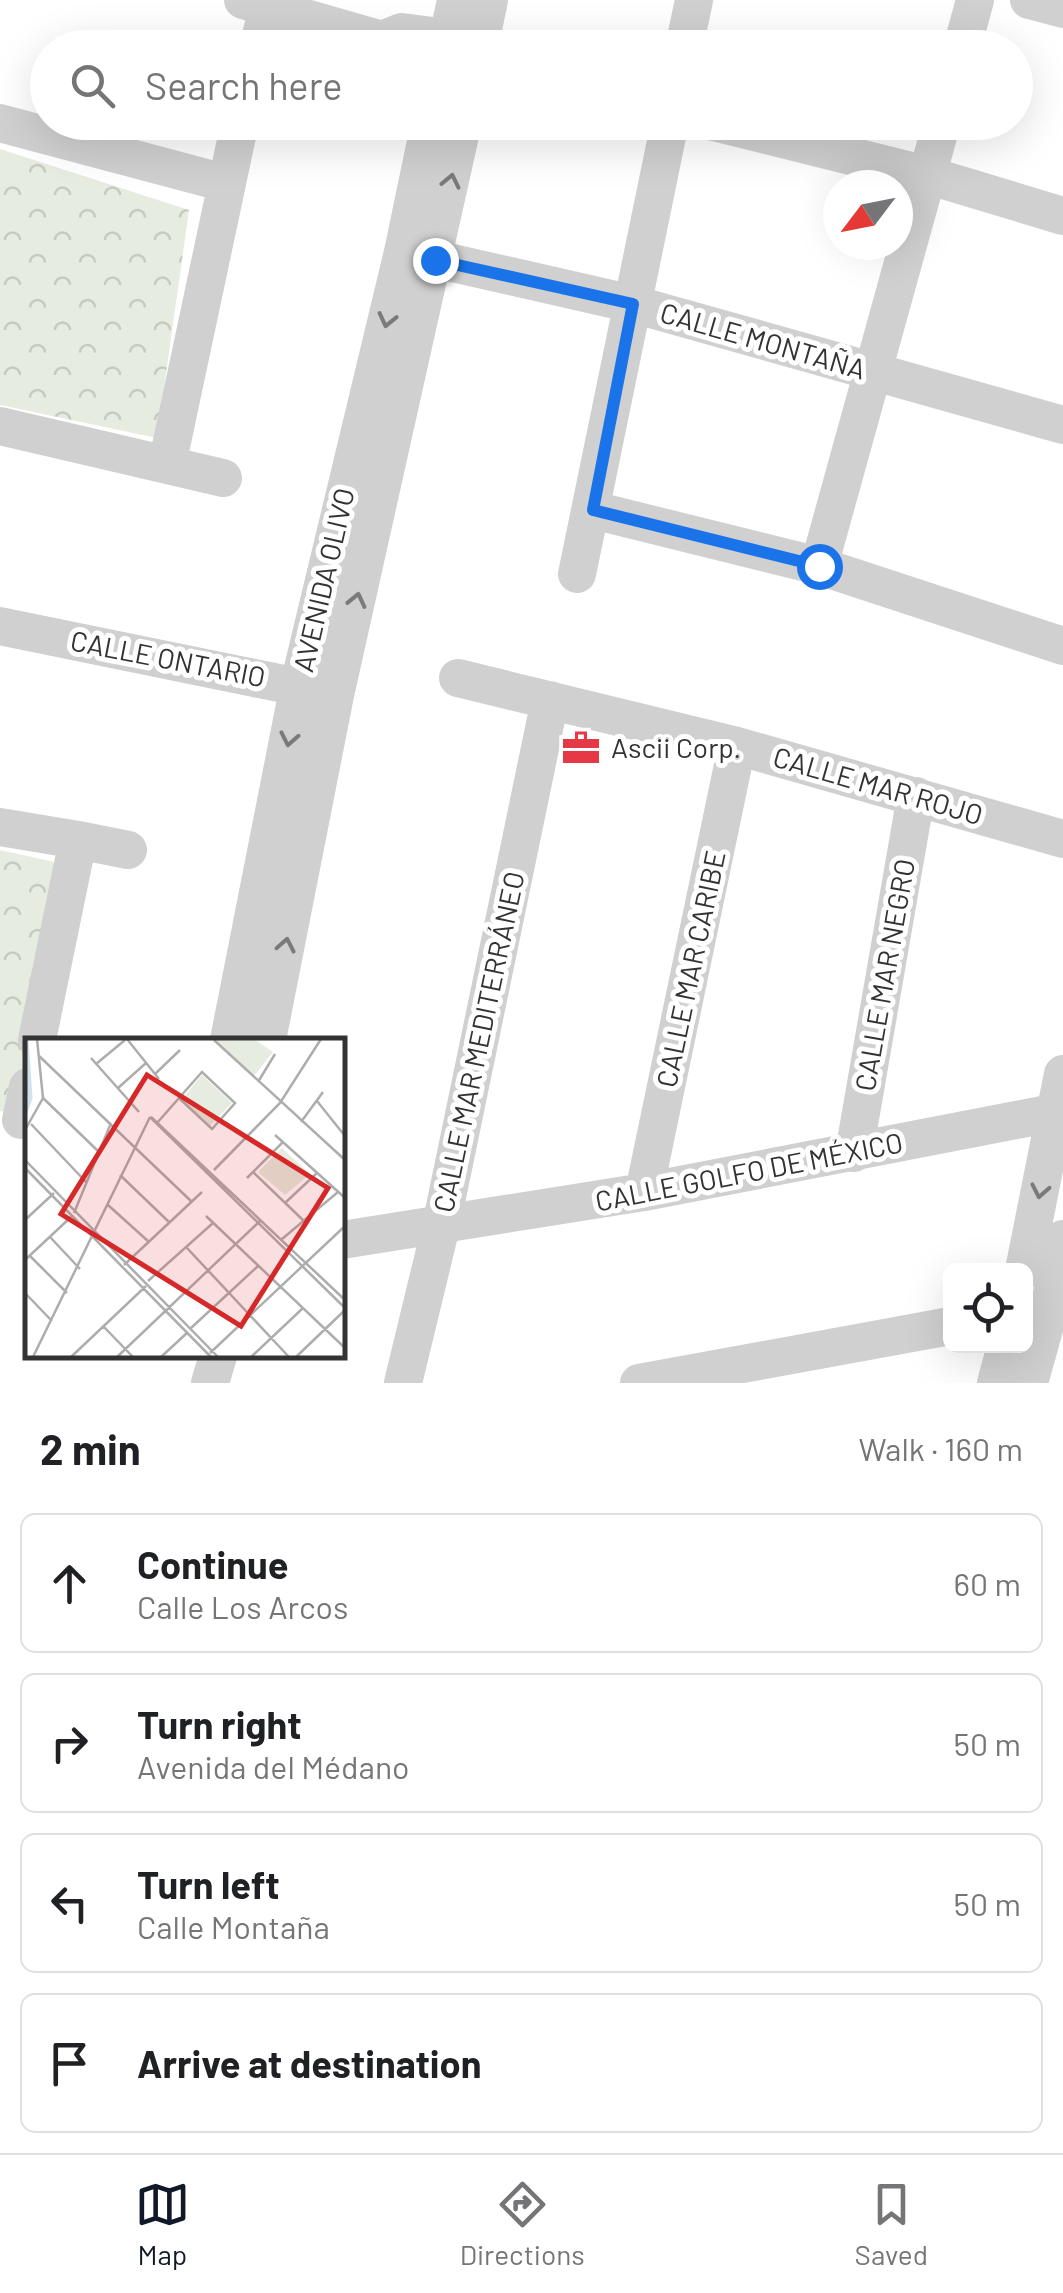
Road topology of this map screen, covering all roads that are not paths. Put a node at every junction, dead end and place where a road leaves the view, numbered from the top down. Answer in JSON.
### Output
{"nodes":[{"id":1,"x":456,"y":0,"type":"edge"},
{"id":2,"x":489,"y":0,"type":"edge"},
{"id":3,"x":694,"y":0,"type":"edge"},
{"id":4,"x":975,"y":0,"type":"edge"},
{"id":5,"x":1030,"y":0,"type":"edge"},
{"id":6,"x":256,"y":4,"type":"edge"},
{"id":7,"x":1063,"y":9,"type":"edge"},
{"id":8,"x":257,"y":30,"type":"edge"},
{"id":9,"x":340,"y":30,"type":"edge"},
{"id":10,"x":457,"y":30,"type":"edge"},
{"id":11,"x":468,"y":30,"type":"edge"},
{"id":12,"x":688,"y":30,"type":"edge"},
{"id":13,"x":967,"y":30,"type":"edge"},
{"id":14,"x":0,"y":123,"type":"edge"},
{"id":15,"x":30,"y":131,"type":"edge"},
{"id":16,"x":64,"y":140,"type":"edge"},
{"id":17,"x":236,"y":140,"type":"edge"},
{"id":18,"x":429,"y":140,"type":"edge"},
{"id":19,"x":458,"y":140,"type":"edge"},
{"id":20,"x":666,"y":140,"type":"edge"},
{"id":21,"x":786,"y":140,"type":"edge"},
{"id":22,"x":937,"y":140,"type":"edge"},
{"id":23,"x":927,"y":175,"type":"junction"},
{"id":24,"x":225,"y":183,"type":"junction"},
{"id":25,"x":1063,"y":216,"type":"edge"},
{"id":26,"x":419,"y":256,"type":"junction"},
{"id":27,"x":633,"y":304,"type":"junction"},
{"id":28,"x":873,"y":372,"type":"junction"},
{"id":29,"x":1063,"y":424,"type":"edge"},
{"id":30,"x":0,"y":426,"type":"edge"},
{"id":31,"x":167,"y":465,"type":"junction"},
{"id":32,"x":223,"y":478,"type":"dead end"},
{"id":33,"x":593,"y":510,"type":"junction"},
{"id":34,"x":819,"y":566,"type":"junction"},
{"id":35,"x":578,"y":574,"type":"dead end"},
{"id":36,"x":0,"y":626,"type":"edge"},
{"id":37,"x":1063,"y":646,"type":"edge"},
{"id":38,"x":458,"y":678,"type":"dead end"},
{"id":39,"x":299,"y":685,"type":"junction"},
{"id":40,"x":335,"y":695,"type":"junction"},
{"id":41,"x":550,"y":700,"type":"junction"},
{"id":42,"x":738,"y":746,"type":"junction"},
{"id":43,"x":916,"y":796,"type":"junction"},
{"id":44,"x":0,"y":827,"type":"edge"},
{"id":45,"x":1063,"y":839,"type":"edge"},
{"id":46,"x":78,"y":840,"type":"junction"},
{"id":47,"x":128,"y":850,"type":"dead end"},
{"id":48,"x":37,"y":1038,"type":"edge"},
{"id":49,"x":229,"y":1038,"type":"edge"},
{"id":50,"x":267,"y":1038,"type":"edge"},
{"id":51,"x":1063,"y":1074,"type":"edge"},
{"id":52,"x":1060,"y":1111,"type":"edge"},
{"id":53,"x":854,"y":1154,"type":"junction"},
{"id":54,"x":644,"y":1192,"type":"junction"},
{"id":55,"x":440,"y":1226,"type":"junction"},
{"id":56,"x":1063,"y":1239,"type":"edge"},
{"id":57,"x":345,"y":1240,"type":"edge"},
{"id":58,"x":1026,"y":1263,"type":"edge"},
{"id":59,"x":1055,"y":1320,"type":"edge"},
{"id":60,"x":943,"y":1328,"type":"edge"},
{"id":61,"x":1004,"y":1353,"type":"edge"},
{"id":62,"x":217,"y":1358,"type":"edge"},
{"id":63,"x":801,"y":1369,"type":"edge"},
{"id":64,"x":210,"y":1383,"type":"edge"},
{"id":65,"x":403,"y":1383,"type":"edge"},
{"id":66,"x":639,"y":1383,"type":"edge"},
{"id":67,"x":996,"y":1383,"type":"edge"},
{"id":68,"x":1029,"y":1383,"type":"edge"}],
"edges":[{"from":1,"to":10,"type":"street"},
{"from":2,"to":11,"type":"street"},
{"from":3,"to":12,"type":"street"},
{"from":4,"to":13,"type":"street"},
{"from":5,"to":7,"type":"street"},
{"from":6,"to":8,"type":"street"},
{"from":6,"to":9,"type":"street"},
{"from":14,"to":15,"type":"street"},
{"from":16,"to":24,"type":"street"},
{"from":17,"to":24,"type":"street"},
{"from":18,"to":26,"type":"street","name":"AVENIDA OLIVO"},
{"from":26,"to":19,"type":"street","name":"AVENIDA OLIVO","one_way":true},
{"from":20,"to":27,"type":"street"},
{"from":21,"to":23,"type":"street"},
{"from":22,"to":23,"type":"street"},
{"from":23,"to":25,"type":"street"},
{"from":23,"to":28,"type":"street"},
{"from":24,"to":31,"type":"street"},
{"from":26,"to":27,"type":"street","name":"CALLE MONTAÑA"},
{"from":26,"to":39,"type":"street","name":"AVENIDA OLIVO","one_way":true},
{"from":40,"to":26,"type":"street","name":"AVENIDA OLIVO","one_way":true},
{"from":27,"to":28,"type":"street","name":"CALLE MONTAÑA"},
{"from":27,"to":33,"type":"street"},
{"from":28,"to":29,"type":"street","name":"CALLE MONTAÑA"},
{"from":28,"to":34,"type":"street"},
{"from":30,"to":31,"type":"street"},
{"from":31,"to":32,"type":"street"},
{"from":33,"to":34,"type":"street"},
{"from":33,"to":35,"type":"street"},
{"from":34,"to":37,"type":"street"},
{"from":36,"to":39,"type":"street","name":"CALLE ONTARIO"},
{"from":38,"to":41,"type":"street","name":"CALLE MAR ROJO"},
{"from":39,"to":40,"type":"street","name":"CALLE ONTARIO"},
{"from":39,"to":49,"type":"street","name":"AVENIDA OLIVO","one_way":true},
{"from":50,"to":40,"type":"street","name":"AVENIDA OLIVO","one_way":true},
{"from":41,"to":42,"type":"street","name":"CALLE MAR ROJO"},
{"from":41,"to":55,"type":"street","name":"CALLE MAR MEDITERRÁNEO"},
{"from":42,"to":43,"type":"street","name":"CALLE MAR ROJO"},
{"from":42,"to":54,"type":"street","name":"CALLE MAR CARIBE"},
{"from":43,"to":45,"type":"street","name":"CALLE MAR ROJO"},
{"from":43,"to":53,"type":"street","name":"CALLE MAR NEGRO"},
{"from":44,"to":46,"type":"street"},
{"from":46,"to":47,"type":"street"},
{"from":46,"to":48,"type":"street"},
{"from":51,"to":52,"type":"street"},
{"from":52,"to":53,"type":"street","name":"CALLE GOLFO DE MÉXICO"},
{"from":52,"to":58,"type":"street","one_way":true},
{"from":53,"to":54,"type":"street","name":"CALLE GOLFO DE MÉXICO"},
{"from":54,"to":55,"type":"street","name":"CALLE GOLFO DE MÉXICO"},
{"from":55,"to":57,"type":"street","name":"CALLE GOLFO DE MÉXICO"},
{"from":55,"to":65,"type":"street","name":"CALLE MAR MEDITERRÁNEO"},
{"from":56,"to":59,"type":"street"},
{"from":59,"to":68,"type":"street"},
{"from":60,"to":63,"type":"street"},
{"from":61,"to":67,"type":"street"},
{"from":62,"to":64,"type":"street"},
{"from":63,"to":66,"type":"street"}]}
